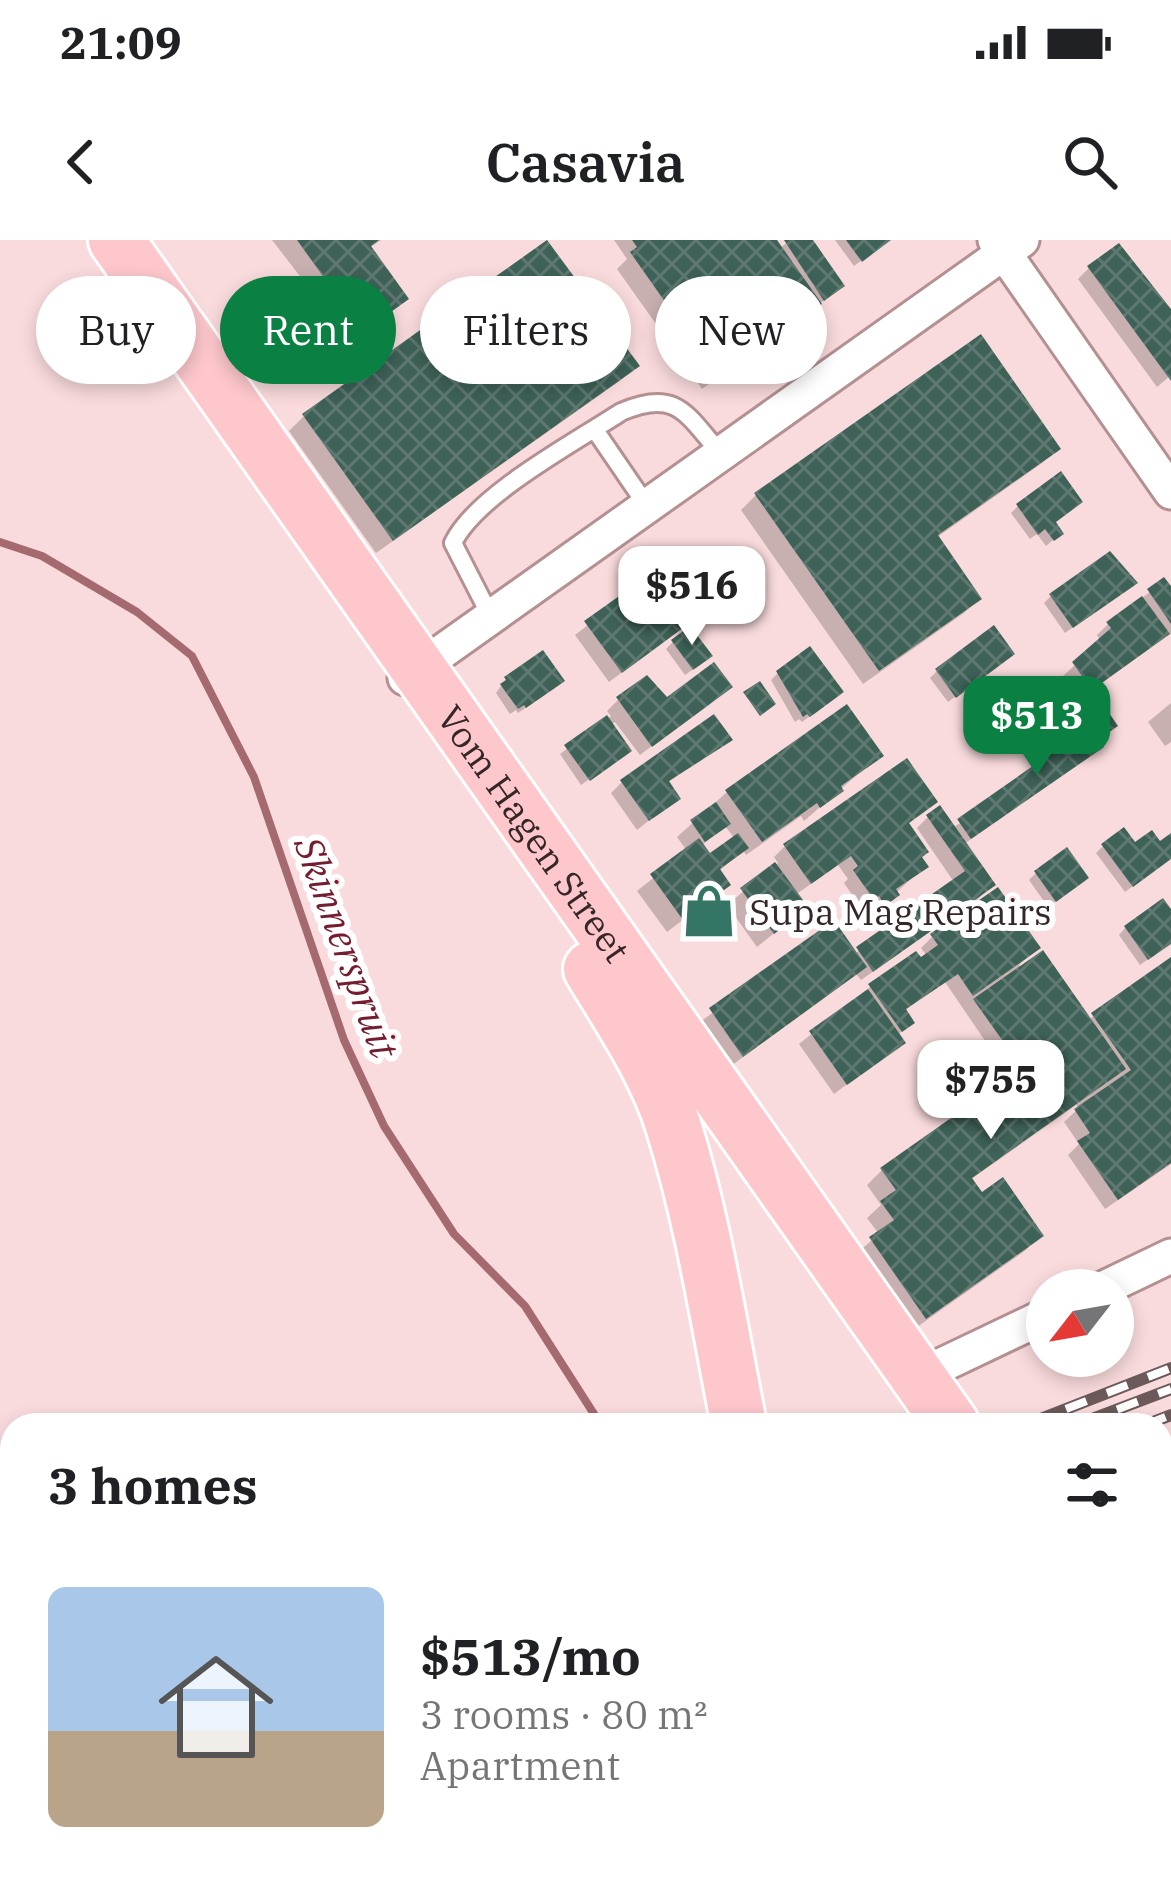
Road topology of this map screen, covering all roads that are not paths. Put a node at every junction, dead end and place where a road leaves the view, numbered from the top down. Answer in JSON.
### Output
{"nodes":[{"id":1,"x":116,"y":243,"type":"edge"},
{"id":2,"x":1007,"y":244,"type":"edge"},
{"id":3,"x":595,"y":430,"type":"junction"},
{"id":4,"x":721,"y":454,"type":"junction"},
{"id":5,"x":1171,"y":492,"type":"edge"},
{"id":6,"x":647,"y":506,"type":"junction"},
{"id":7,"x":491,"y":617,"type":"junction"},
{"id":8,"x":410,"y":675,"type":"junction"},
{"id":9,"x":1171,"y":1256,"type":"edge"},
{"id":10,"x":1134,"y":1274,"type":"edge"},
{"id":11,"x":1026,"y":1325,"type":"edge"},
{"id":12,"x":917,"y":1377,"type":"junction"},
{"id":13,"x":737,"y":1413,"type":"edge"},
{"id":14,"x":943,"y":1413,"type":"edge"}],
"edges":[{"from":1,"to":8,"type":"main road","name":"Vom Hagen Street"},
{"from":2,"to":4,"type":"street"},
{"from":2,"to":5,"type":"street"},
{"from":3,"to":4,"type":"lane"},
{"from":3,"to":6,"type":"lane"},
{"from":3,"to":7,"type":"lane"},
{"from":4,"to":6,"type":"street"},
{"from":6,"to":7,"type":"street"},
{"from":7,"to":8,"type":"street"},
{"from":8,"to":12,"type":"main road","name":"Vom Hagen Street"},
{"from":8,"to":13,"type":"main road","name":"Vom Hagen Street"},
{"from":9,"to":10,"type":"street"},
{"from":11,"to":12,"type":"street"},
{"from":12,"to":14,"type":"main road","name":"Vom Hagen Street"}]}
